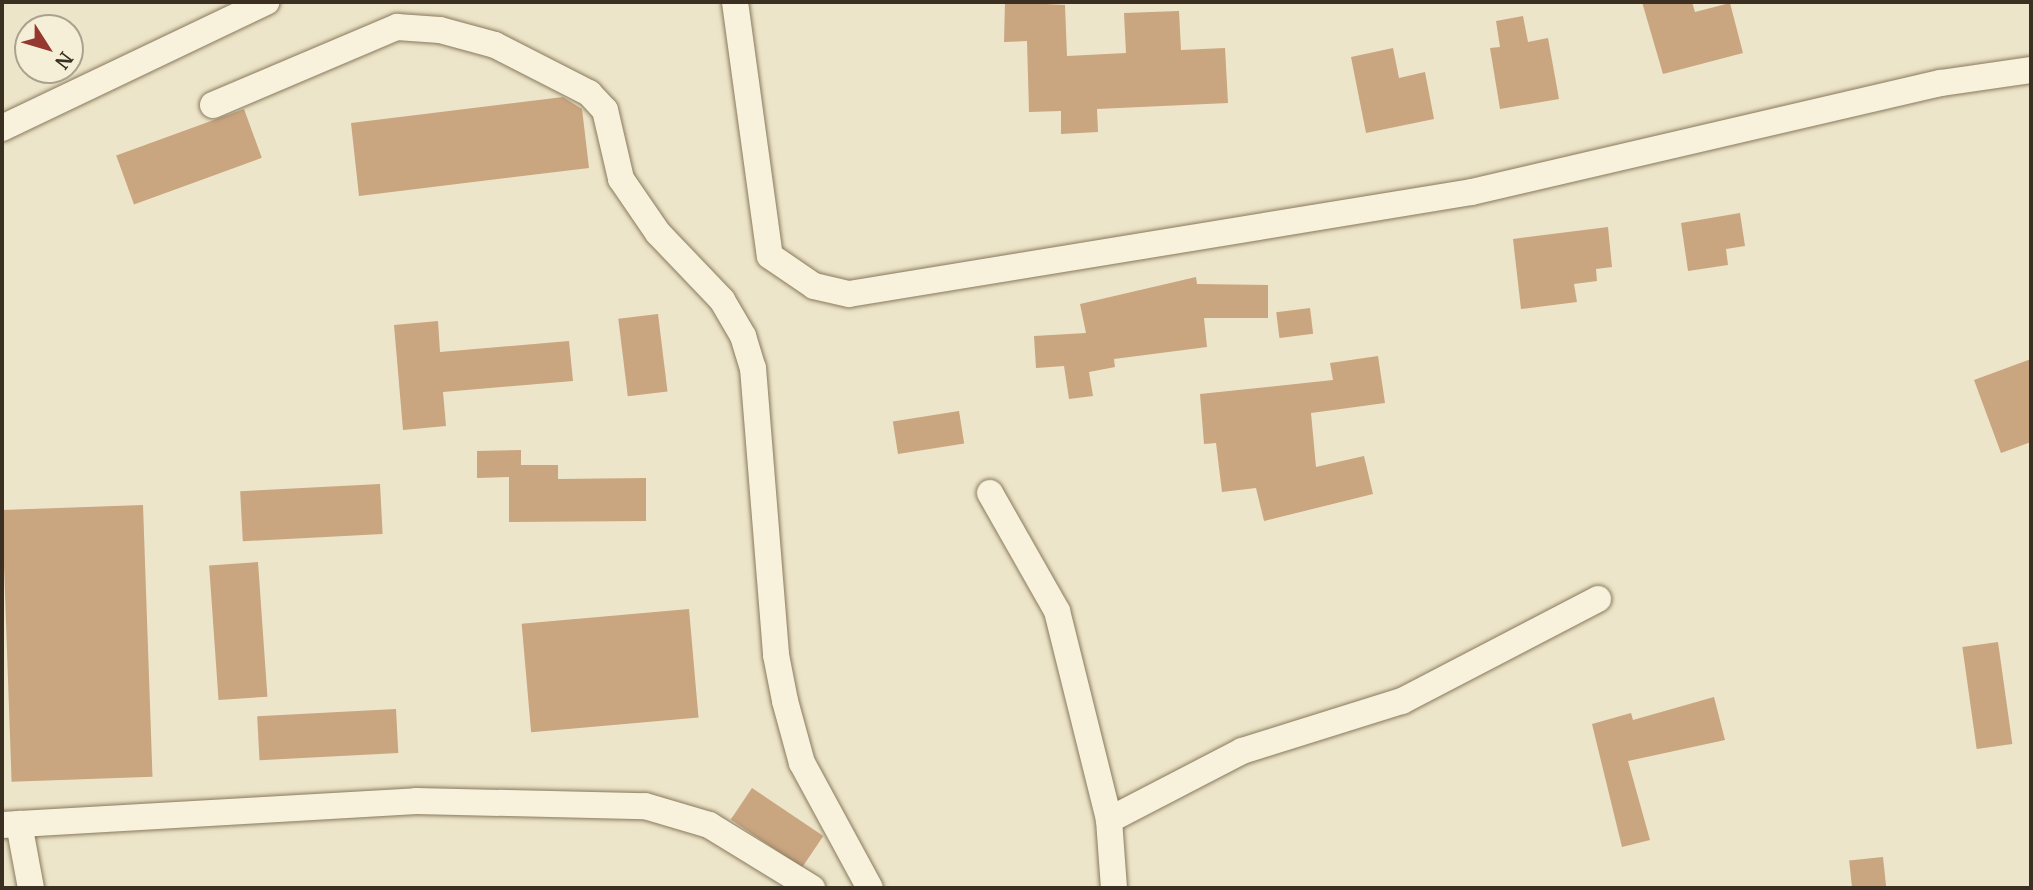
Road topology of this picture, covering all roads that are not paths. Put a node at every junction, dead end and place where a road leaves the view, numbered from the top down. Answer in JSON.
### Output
{"nodes":[{"id":1,"x":266,"y":2,"type":"edge"},
{"id":2,"x":735,"y":2,"type":"edge"},
{"id":3,"x":2031,"y":70,"type":"edge"},
{"id":4,"x":213,"y":105,"type":"dead end"},
{"id":5,"x":2,"y":128,"type":"edge"},
{"id":6,"x":990,"y":492,"type":"dead end"},
{"id":7,"x":1598,"y":599,"type":"dead end"},
{"id":8,"x":1109,"y":820,"type":"junction"},
{"id":9,"x":10,"y":825,"type":"edge"},
{"id":10,"x":31,"y":888,"type":"edge"},
{"id":11,"x":812,"y":888,"type":"edge"},
{"id":12,"x":870,"y":888,"type":"edge"},
{"id":13,"x":1114,"y":888,"type":"edge"}],
"edges":[{"from":1,"to":5,"type":"street"},
{"from":2,"to":3,"type":"street"},
{"from":4,"to":12,"type":"street"},
{"from":6,"to":8,"type":"street"},
{"from":7,"to":8,"type":"street"},
{"from":8,"to":13,"type":"street"},
{"from":9,"to":10,"type":"street"},
{"from":9,"to":11,"type":"street"}]}
